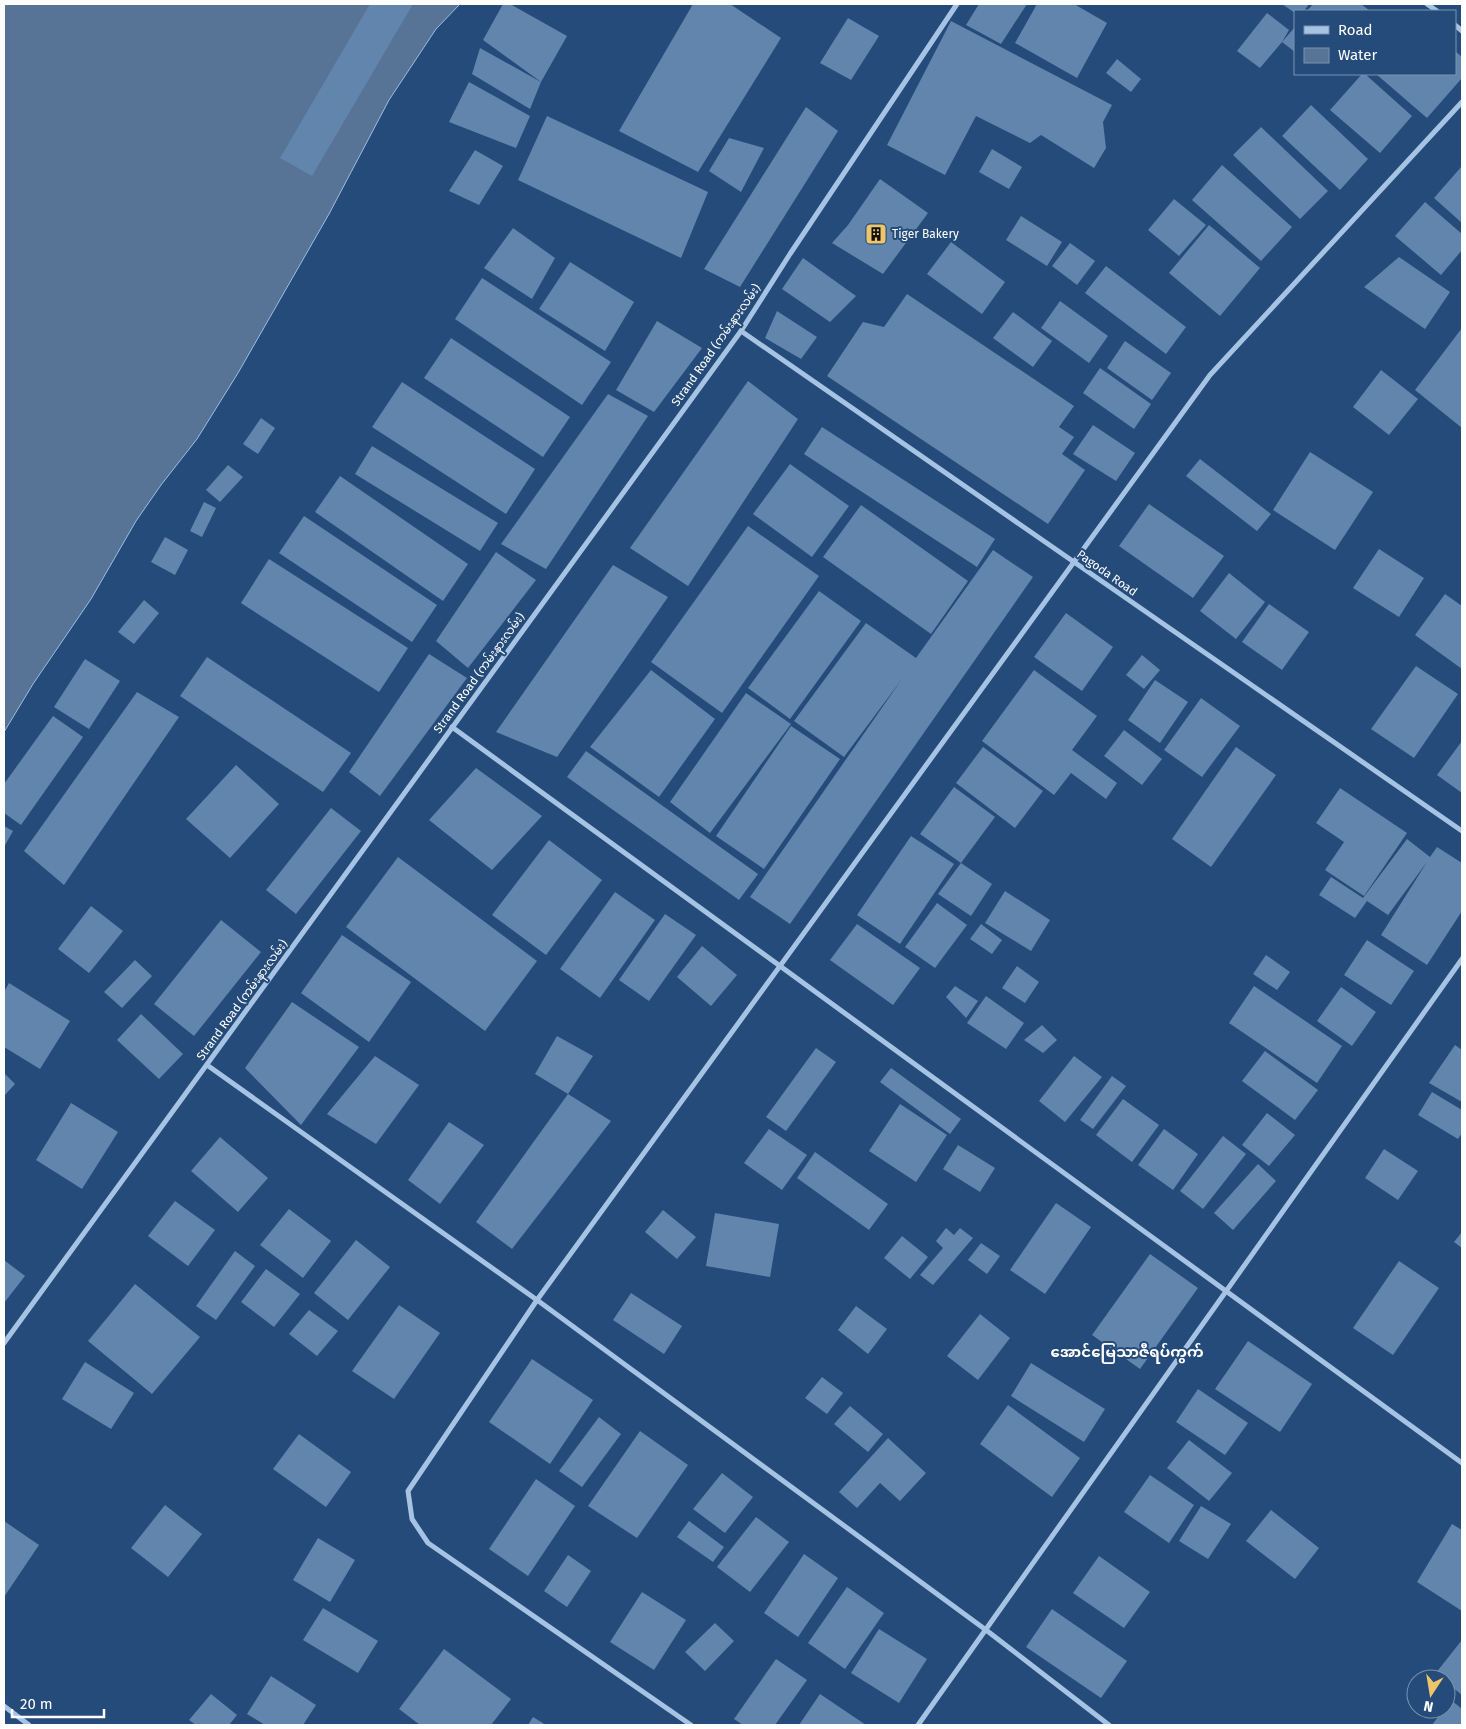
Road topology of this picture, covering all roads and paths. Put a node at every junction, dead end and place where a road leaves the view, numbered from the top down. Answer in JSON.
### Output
{"nodes":[{"id":1,"x":956,"y":4,"type":"edge"},
{"id":2,"x":1462,"y":102,"type":"edge"},
{"id":3,"x":741,"y":331,"type":"junction"},
{"id":4,"x":1074,"y":562,"type":"junction"},
{"id":5,"x":452,"y":727,"type":"junction"},
{"id":6,"x":1462,"y":831,"type":"edge"},
{"id":7,"x":1462,"y":959,"type":"edge"},
{"id":8,"x":780,"y":966,"type":"junction"},
{"id":9,"x":207,"y":1066,"type":"junction"},
{"id":10,"x":1226,"y":1292,"type":"junction"},
{"id":11,"x":537,"y":1300,"type":"junction"},
{"id":12,"x":4,"y":1343,"type":"edge"},
{"id":13,"x":1462,"y":1463,"type":"edge"},
{"id":14,"x":986,"y":1630,"type":"junction"},
{"id":15,"x":4,"y":1706,"type":"edge"},
{"id":16,"x":29,"y":1725,"type":"edge"},
{"id":17,"x":691,"y":1725,"type":"edge"},
{"id":18,"x":918,"y":1725,"type":"edge"},
{"id":19,"x":1109,"y":1725,"type":"edge"}],
"edges":[{"from":1,"to":3,"type":"street","name":"Strand Road (ကမ်းနားလမ်း)"},
{"from":2,"to":4,"type":"street"},
{"from":3,"to":4,"type":"street","name":"Pagoda Road"},
{"from":3,"to":5,"type":"street","name":"Strand Road (ကမ်းနားလမ်း)"},
{"from":4,"to":6,"type":"street","name":"Pagoda Road"},
{"from":4,"to":8,"type":"street"},
{"from":5,"to":8,"type":"street"},
{"from":5,"to":9,"type":"street","name":"Strand Road (ကမ်းနားလမ်း)"},
{"from":7,"to":10,"type":"street"},
{"from":8,"to":10,"type":"street"},
{"from":8,"to":11,"type":"street"},
{"from":9,"to":11,"type":"street"},
{"from":9,"to":12,"type":"street","name":"Strand Road (ကမ်းနားလမ်း)"},
{"from":10,"to":13,"type":"street"},
{"from":10,"to":14,"type":"street"},
{"from":11,"to":14,"type":"street"},
{"from":11,"to":17,"type":"street"},
{"from":14,"to":18,"type":"street"},
{"from":14,"to":19,"type":"street"},
{"from":15,"to":16,"type":"street"}]}
